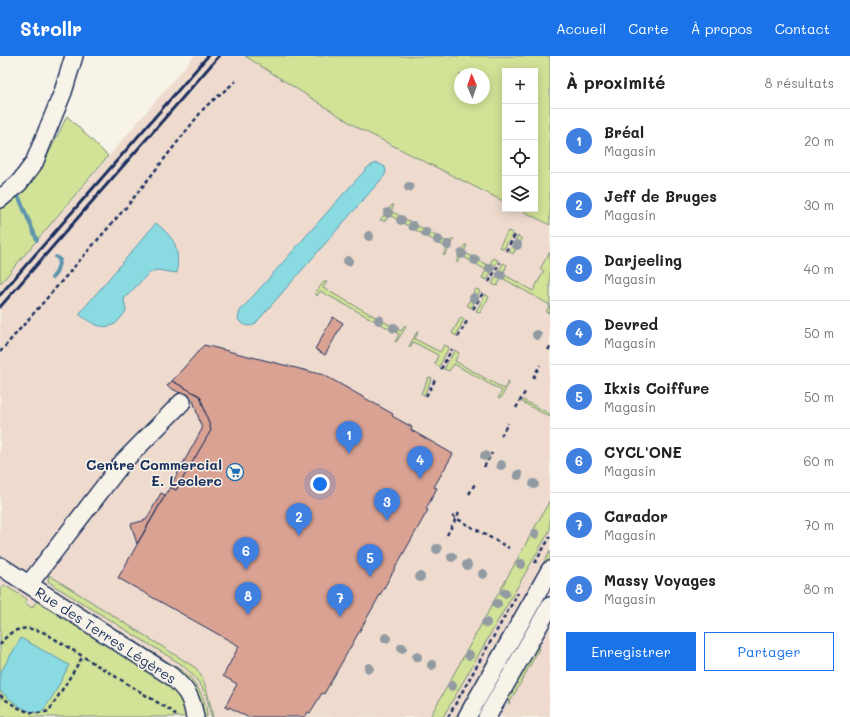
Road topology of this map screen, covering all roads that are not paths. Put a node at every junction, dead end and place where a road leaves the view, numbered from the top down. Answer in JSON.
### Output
{"nodes":[{"id":1,"x":74,"y":56,"type":"edge"},
{"id":2,"x":0,"y":199,"type":"edge"},
{"id":3,"x":182,"y":402,"type":"dead end"},
{"id":4,"x":0,"y":566,"type":"edge"},
{"id":5,"x":550,"y":570,"type":"edge"},
{"id":6,"x":29,"y":584,"type":"junction"},
{"id":7,"x":550,"y":606,"type":"edge"},
{"id":8,"x":195,"y":717,"type":"edge"},
{"id":9,"x":467,"y":717,"type":"edge"},
{"id":10,"x":487,"y":717,"type":"edge"}],
"edges":[{"from":1,"to":2,"type":"street"},
{"from":3,"to":6,"type":"street"},
{"from":4,"to":6,"type":"street","name":"Rue des Terres Légères"},
{"from":5,"to":9,"type":"street"},
{"from":6,"to":8,"type":"street","name":"Rue des Terres Légères"},
{"from":7,"to":10,"type":"street"}]}
